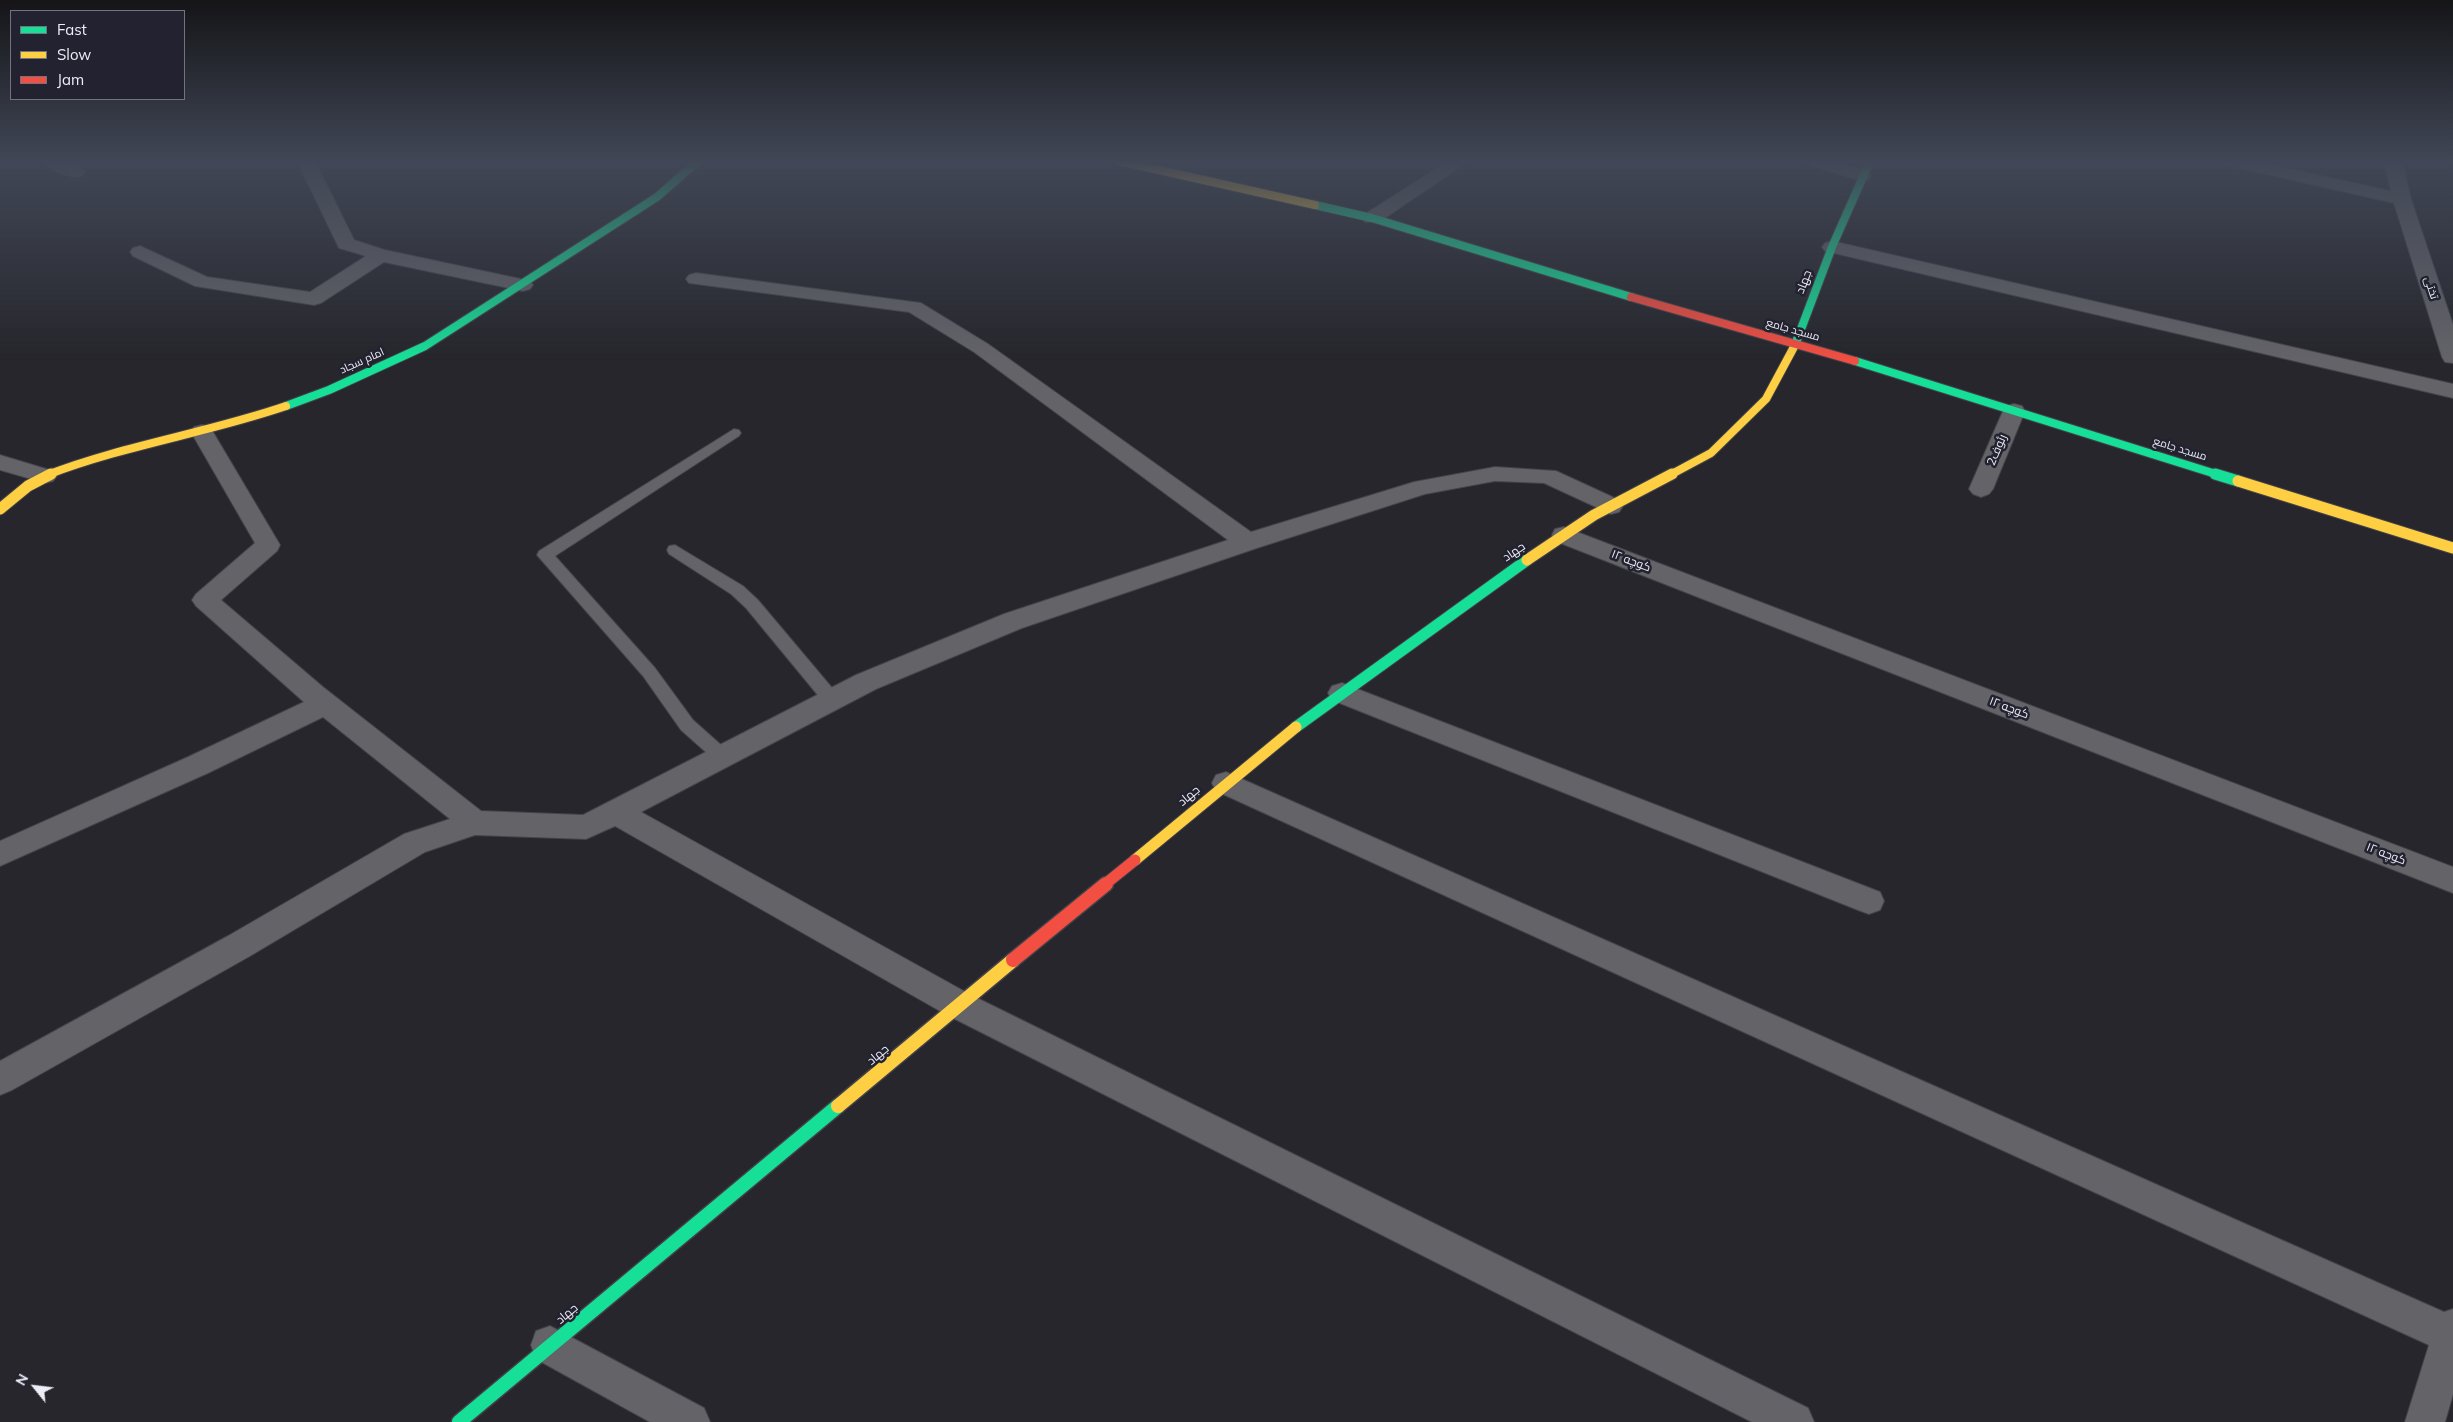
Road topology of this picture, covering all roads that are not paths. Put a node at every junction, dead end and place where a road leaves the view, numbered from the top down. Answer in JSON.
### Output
{"nodes":[{"id":1,"x":338,"y":227,"type":"edge"},
{"id":2,"x":611,"y":227,"type":"edge"},
{"id":3,"x":1402,"y":227,"type":"edge"},
{"id":4,"x":1840,"y":227,"type":"edge"},
{"id":5,"x":2411,"y":227,"type":"edge"},
{"id":6,"x":1832,"y":246,"type":"junction"},
{"id":7,"x":140,"y":252,"type":"dead end"},
{"id":8,"x":381,"y":255,"type":"junction"},
{"id":9,"x":696,"y":279,"type":"dead end"},
{"id":10,"x":523,"y":285,"type":"junction"},
{"id":11,"x":1796,"y":343,"type":"junction"},
{"id":12,"x":2453,"y":357,"type":"edge"},
{"id":13,"x":2453,"y":391,"type":"edge"},
{"id":14,"x":2014,"y":411,"type":"junction"},
{"id":15,"x":202,"y":432,"type":"junction"},
{"id":16,"x":734,"y":433,"type":"dead end"},
{"id":17,"x":0,"y":462,"type":"edge"},
{"id":18,"x":45,"y":476,"type":"junction"},
{"id":19,"x":1980,"y":489,"type":"dead end"},
{"id":20,"x":1612,"y":506,"type":"junction"},
{"id":21,"x":0,"y":508,"type":"edge"},
{"id":22,"x":1564,"y":535,"type":"junction"},
{"id":23,"x":1248,"y":542,"type":"junction"},
{"id":24,"x":2453,"y":548,"type":"edge"},
{"id":25,"x":675,"y":550,"type":"dead end"},
{"id":26,"x":1342,"y":693,"type":"junction"},
{"id":27,"x":832,"y":700,"type":"junction"},
{"id":28,"x":325,"y":704,"type":"junction"},
{"id":29,"x":723,"y":757,"type":"junction"},
{"id":30,"x":1226,"y":782,"type":"junction"},
{"id":31,"x":616,"y":812,"type":"junction"},
{"id":32,"x":475,"y":823,"type":"junction"},
{"id":33,"x":0,"y":854,"type":"edge"},
{"id":34,"x":2453,"y":880,"type":"edge"},
{"id":35,"x":1869,"y":901,"type":"dead end"},
{"id":36,"x":959,"y":1005,"type":"junction"},
{"id":37,"x":0,"y":1079,"type":"edge"},
{"id":38,"x":2452,"y":1331,"type":"edge"},
{"id":39,"x":550,"y":1345,"type":"junction"},
{"id":40,"x":459,"y":1422,"type":"edge"},
{"id":41,"x":690,"y":1422,"type":"edge"},
{"id":42,"x":1794,"y":1422,"type":"edge"},
{"id":43,"x":2425,"y":1422,"type":"edge"}],
"edges":[{"from":1,"to":8,"type":"street"},
{"from":2,"to":10,"type":"street","name":"امام سجاد"},
{"from":3,"to":11,"type":"street","name":"مسجد جامع"},
{"from":4,"to":6,"type":"street","name":"جهاد"},
{"from":5,"to":12,"type":"street","name":"تختی"},
{"from":6,"to":11,"type":"street","name":"جهاد"},
{"from":6,"to":13,"type":"street"},
{"from":7,"to":8,"type":"street"},
{"from":8,"to":10,"type":"street"},
{"from":9,"to":23,"type":"street"},
{"from":10,"to":15,"type":"street","name":"امام سجاد"},
{"from":11,"to":14,"type":"street","name":"مسجد جامع"},
{"from":11,"to":20,"type":"street","name":"جهاد"},
{"from":14,"to":19,"type":"street","name":"رئوف2"},
{"from":14,"to":24,"type":"street","name":"مسجد جامع"},
{"from":15,"to":18,"type":"street","name":"امام سجاد"},
{"from":15,"to":28,"type":"street"},
{"from":16,"to":29,"type":"lane"},
{"from":17,"to":18,"type":"street"},
{"from":18,"to":21,"type":"street","name":"امام سجاد"},
{"from":20,"to":22,"type":"street","name":"جهاد"},
{"from":20,"to":23,"type":"street"},
{"from":22,"to":26,"type":"street","name":"جهاد"},
{"from":22,"to":34,"type":"street","name":"کوچه ۱۲"},
{"from":23,"to":27,"type":"street"},
{"from":25,"to":27,"type":"lane"},
{"from":26,"to":30,"type":"street","name":"جهاد"},
{"from":26,"to":35,"type":"street"},
{"from":27,"to":29,"type":"street"},
{"from":28,"to":32,"type":"street"},
{"from":28,"to":33,"type":"street"},
{"from":29,"to":31,"type":"street"},
{"from":30,"to":36,"type":"street","name":"جهاد"},
{"from":30,"to":38,"type":"street"},
{"from":31,"to":32,"type":"street"},
{"from":31,"to":36,"type":"street"},
{"from":32,"to":37,"type":"street"},
{"from":36,"to":39,"type":"street","name":"جهاد"},
{"from":36,"to":42,"type":"street"},
{"from":38,"to":43,"type":"street"},
{"from":39,"to":40,"type":"street","name":"جهاد"},
{"from":39,"to":41,"type":"street"}]}
